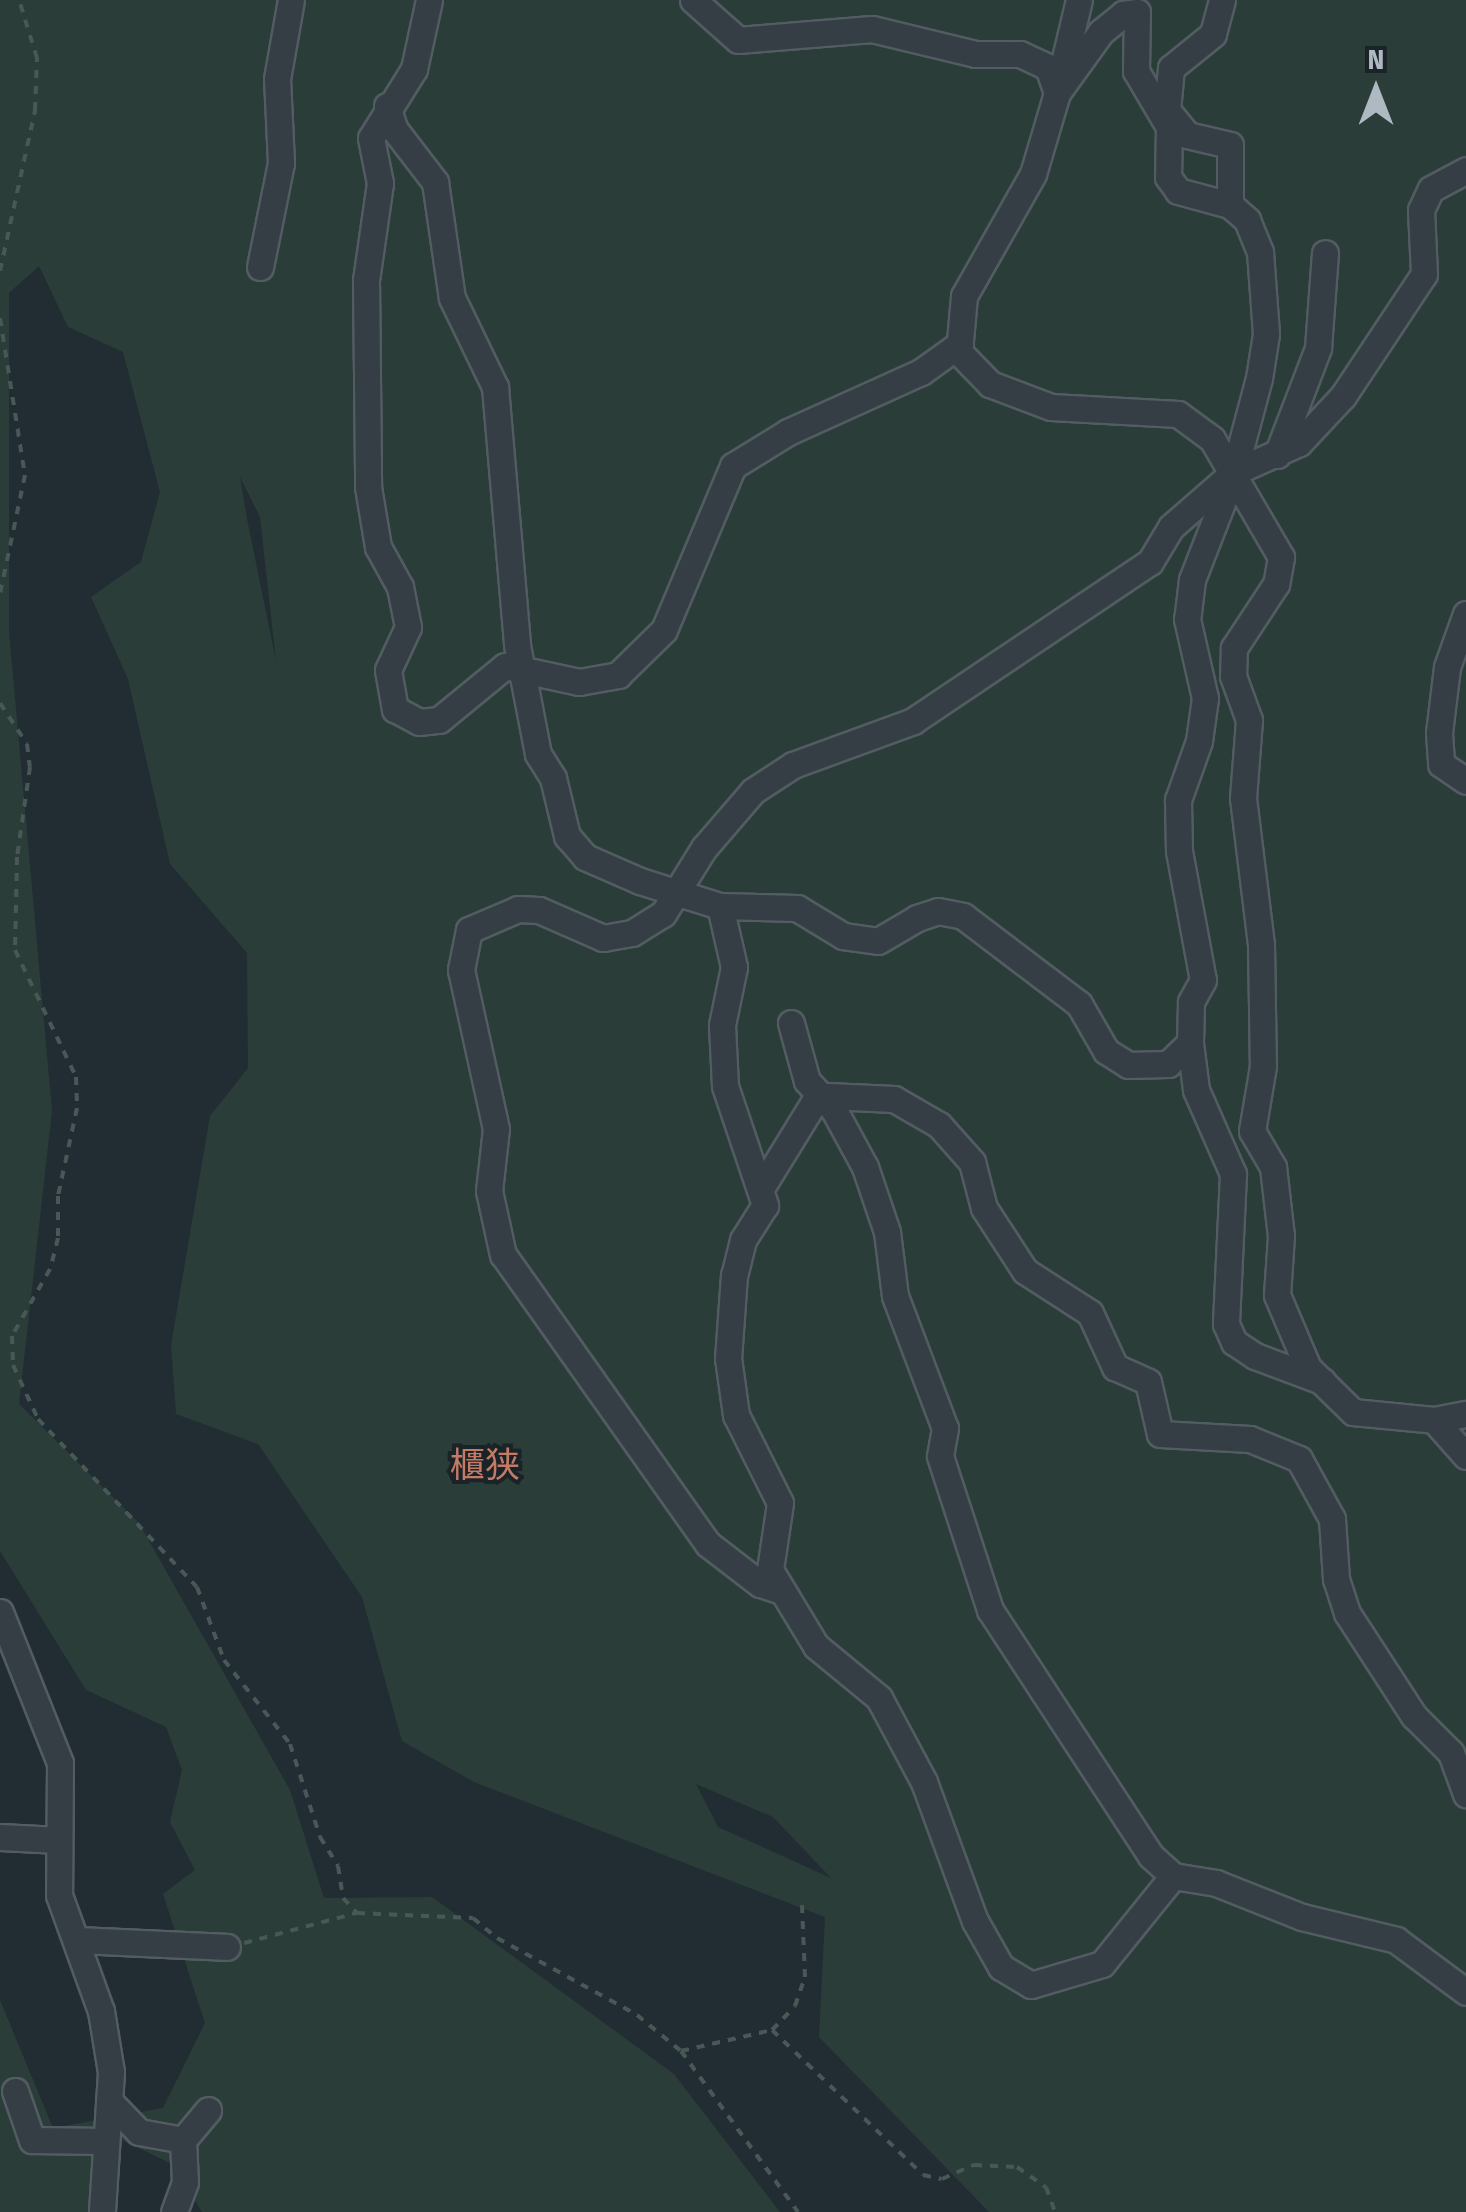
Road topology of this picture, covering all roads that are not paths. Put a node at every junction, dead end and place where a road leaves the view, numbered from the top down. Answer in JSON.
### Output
{"nodes":[{"id":1,"x":290,"y":0,"type":"edge"},
{"id":2,"x":430,"y":0,"type":"edge"},
{"id":3,"x":693,"y":0,"type":"edge"},
{"id":4,"x":1079,"y":0,"type":"edge"},
{"id":5,"x":1222,"y":0,"type":"edge"},
{"id":6,"x":1057,"y":93,"type":"junction"},
{"id":7,"x":387,"y":106,"type":"junction"},
{"id":8,"x":1466,"y":170,"type":"edge"},
{"id":9,"x":1230,"y":205,"type":"junction"},
{"id":10,"x":1325,"y":253,"type":"dead end"},
{"id":11,"x":260,"y":267,"type":"dead end"},
{"id":12,"x":960,"y":344,"type":"junction"},
{"id":13,"x":1277,"y":455,"type":"junction"},
{"id":14,"x":1234,"y":472,"type":"junction"},
{"id":15,"x":1466,"y":614,"type":"edge"},
{"id":16,"x":526,"y":669,"type":"junction"},
{"id":17,"x":1466,"y":781,"type":"edge"},
{"id":18,"x":673,"y":892,"type":"junction"},
{"id":19,"x":720,"y":906,"type":"junction"},
{"id":20,"x":791,"y":1024,"type":"dead end"},
{"id":21,"x":1190,"y":1043,"type":"junction"},
{"id":22,"x":821,"y":1099,"type":"junction"},
{"id":23,"x":763,"y":1186,"type":"junction"},
{"id":24,"x":1322,"y":1381,"type":"junction"},
{"id":25,"x":1466,"y":1414,"type":"edge"},
{"id":26,"x":1434,"y":1420,"type":"junction"},
{"id":27,"x":1466,"y":1456,"type":"edge"},
{"id":28,"x":782,"y":1591,"type":"junction"},
{"id":29,"x":0,"y":1612,"type":"edge"},
{"id":30,"x":1466,"y":1794,"type":"edge"},
{"id":31,"x":0,"y":1837,"type":"edge"},
{"id":32,"x":59,"y":1840,"type":"junction"},
{"id":33,"x":1173,"y":1876,"type":"junction"},
{"id":34,"x":80,"y":1940,"type":"junction"},
{"id":35,"x":226,"y":1947,"type":"road end"},
{"id":36,"x":1466,"y":1992,"type":"edge"},
{"id":37,"x":14,"y":2091,"type":"dead end"},
{"id":38,"x":109,"y":2101,"type":"junction"},
{"id":39,"x":208,"y":2110,"type":"dead end"},
{"id":40,"x":182,"y":2140,"type":"junction"},
{"id":41,"x":106,"y":2141,"type":"junction"},
{"id":42,"x":102,"y":2212,"type":"edge"},
{"id":43,"x":174,"y":2212,"type":"edge"}],
"edges":[{"from":1,"to":11,"type":"street"},
{"from":2,"to":7,"type":"street"},
{"from":3,"to":6,"type":"street"},
{"from":4,"to":6,"type":"street"},
{"from":5,"to":9,"type":"street"},
{"from":6,"to":9,"type":"street"},
{"from":6,"to":12,"type":"street"},
{"from":7,"to":16,"type":"street"},
{"from":7,"to":16,"type":"street"},
{"from":8,"to":13,"type":"street"},
{"from":9,"to":14,"type":"street"},
{"from":10,"to":13,"type":"street"},
{"from":12,"to":14,"type":"street"},
{"from":12,"to":16,"type":"street"},
{"from":13,"to":14,"type":"street"},
{"from":14,"to":18,"type":"street"},
{"from":14,"to":21,"type":"street"},
{"from":14,"to":24,"type":"street"},
{"from":15,"to":17,"type":"street"},
{"from":16,"to":18,"type":"street"},
{"from":18,"to":19,"type":"street"},
{"from":18,"to":28,"type":"street"},
{"from":19,"to":21,"type":"street"},
{"from":19,"to":23,"type":"street"},
{"from":20,"to":22,"type":"street"},
{"from":21,"to":24,"type":"street"},
{"from":22,"to":23,"type":"street"},
{"from":22,"to":30,"type":"street"},
{"from":22,"to":33,"type":"street"},
{"from":23,"to":28,"type":"street"},
{"from":24,"to":26,"type":"street"},
{"from":25,"to":26,"type":"street"},
{"from":26,"to":27,"type":"street"},
{"from":28,"to":33,"type":"street"},
{"from":29,"to":32,"type":"street"},
{"from":31,"to":32,"type":"street"},
{"from":32,"to":34,"type":"street"},
{"from":33,"to":36,"type":"street"},
{"from":34,"to":35,"type":"street"},
{"from":34,"to":38,"type":"street"},
{"from":37,"to":41,"type":"street"},
{"from":38,"to":40,"type":"street"},
{"from":38,"to":41,"type":"street"},
{"from":39,"to":40,"type":"street"},
{"from":40,"to":43,"type":"street"},
{"from":41,"to":42,"type":"street"}]}
